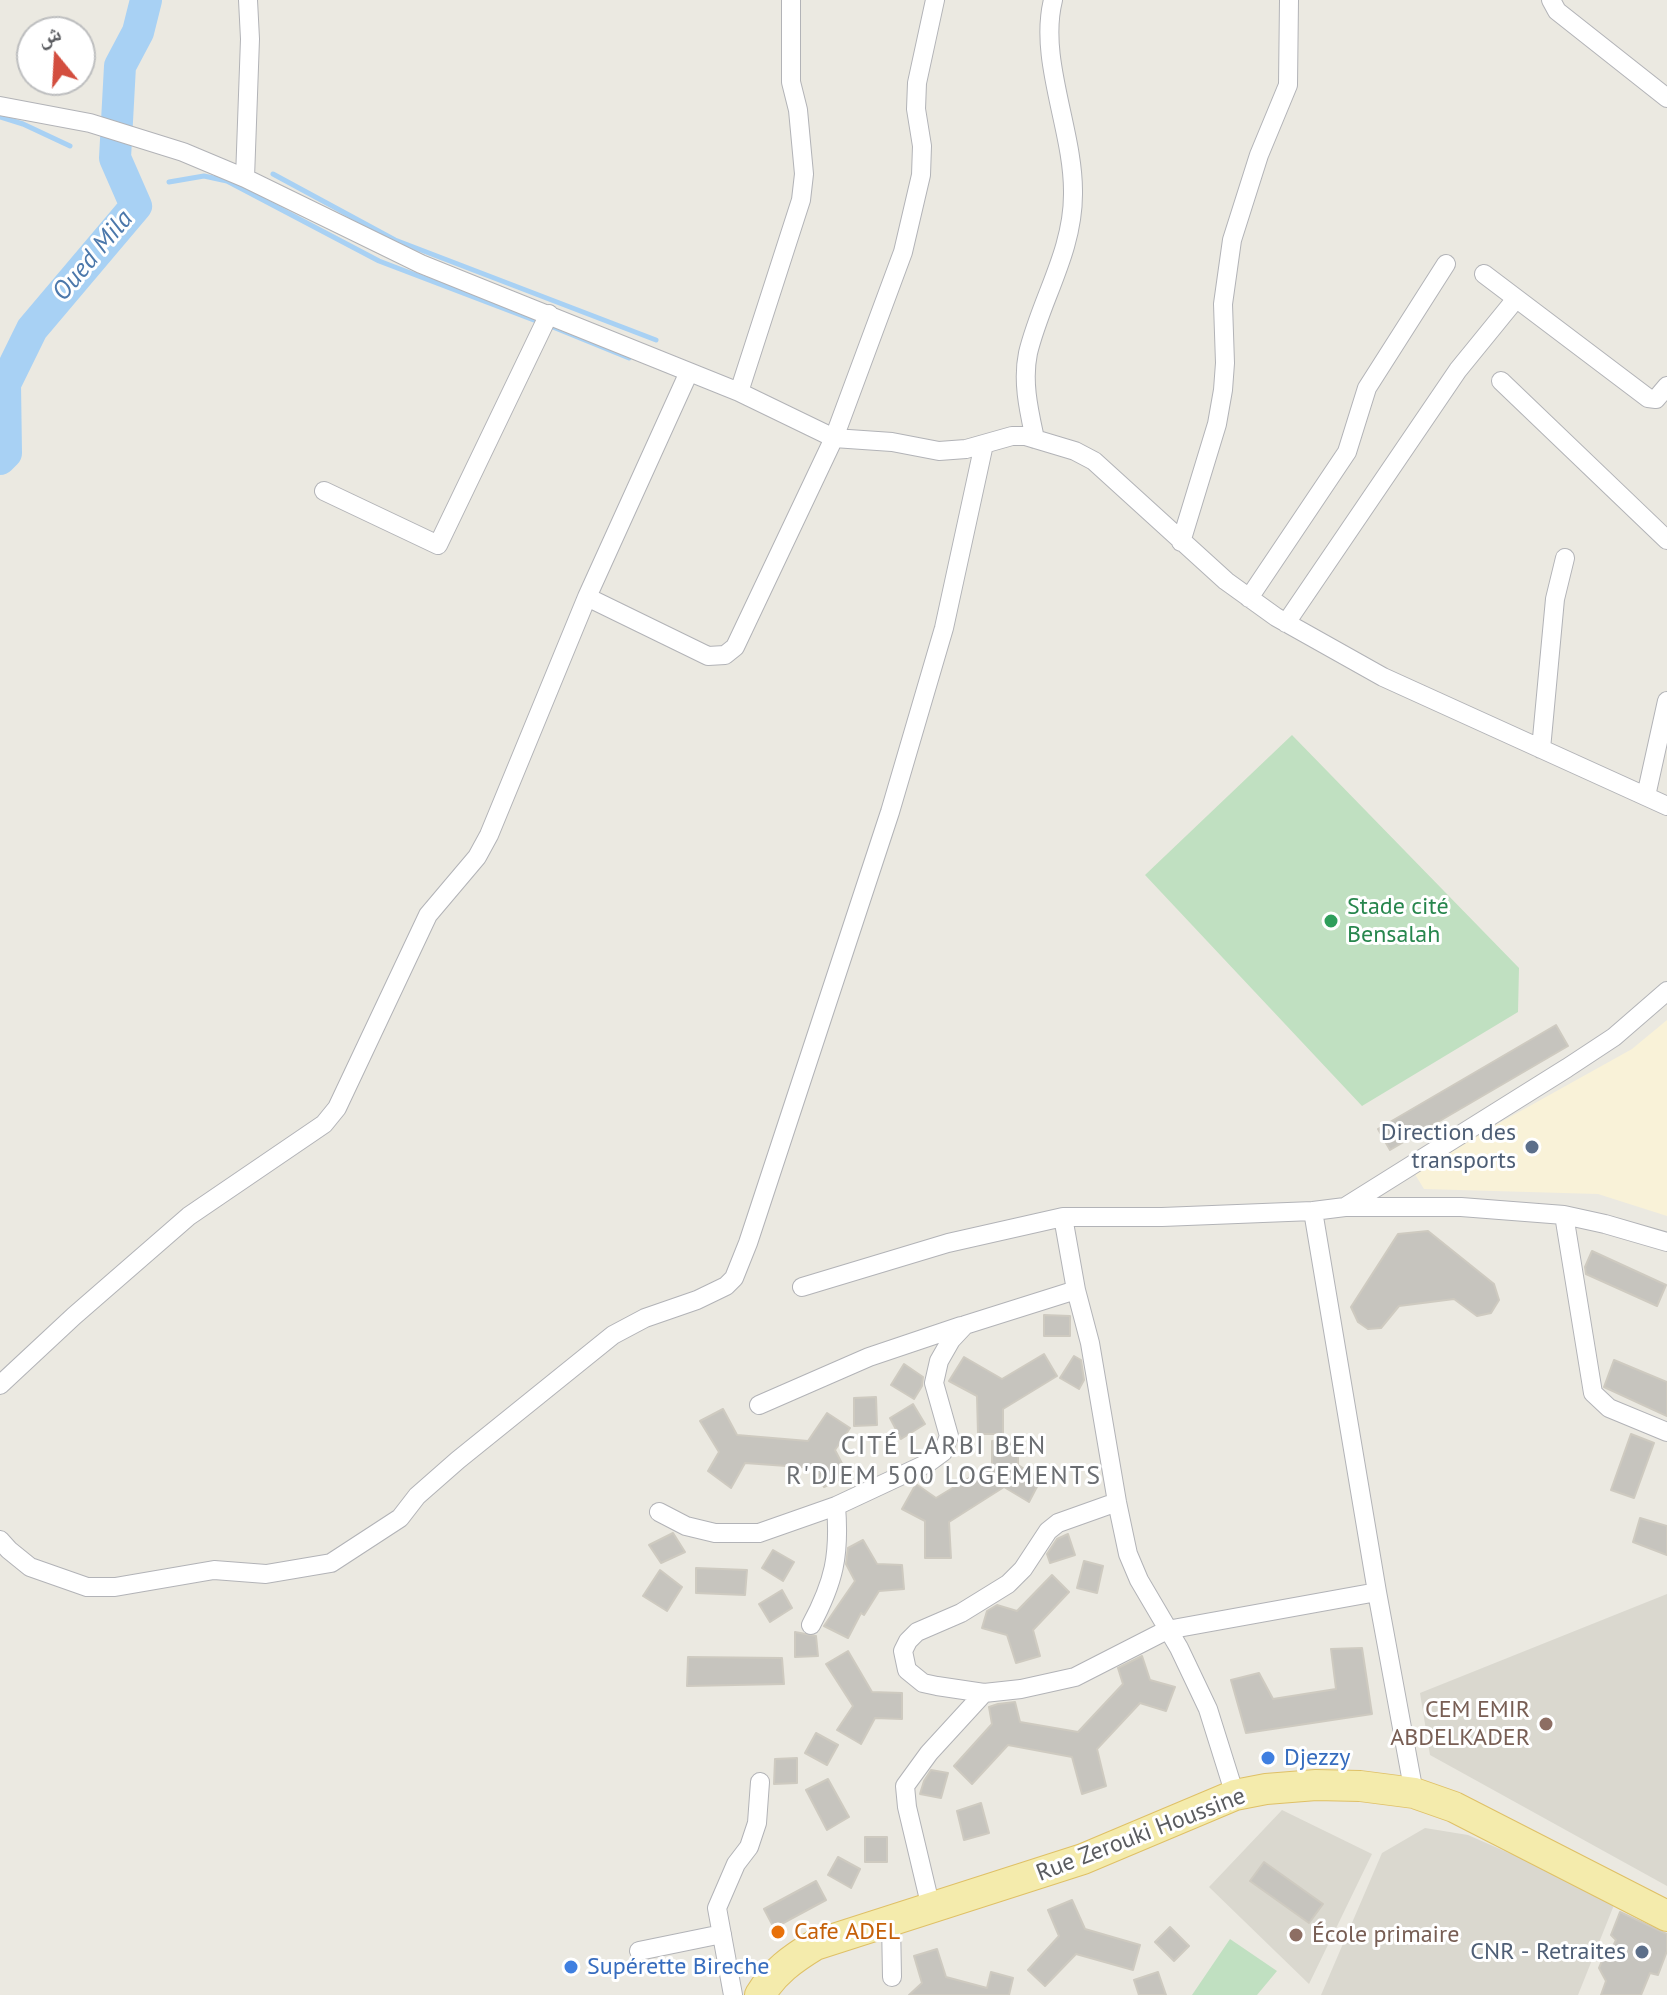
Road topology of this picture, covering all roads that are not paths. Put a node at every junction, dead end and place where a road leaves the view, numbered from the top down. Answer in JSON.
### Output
{"nodes":[{"id":1,"x":248,"y":0,"type":"edge"},
{"id":2,"x":791,"y":0,"type":"edge"},
{"id":3,"x":935,"y":0,"type":"edge"},
{"id":4,"x":1053,"y":0,"type":"edge"},
{"id":5,"x":1289,"y":0,"type":"edge"},
{"id":6,"x":1551,"y":0,"type":"edge"},
{"id":7,"x":1667,"y":98,"type":"edge"},
{"id":8,"x":0,"y":106,"type":"edge"},
{"id":9,"x":245,"y":178,"type":"junction"},
{"id":10,"x":1446,"y":264,"type":"dead end"},
{"id":11,"x":1484,"y":274,"type":"dead end"},
{"id":12,"x":1515,"y":300,"type":"junction"},
{"id":13,"x":549,"y":314,"type":"junction"},
{"id":14,"x":689,"y":372,"type":"junction"},
{"id":15,"x":1501,"y":381,"type":"dead end"},
{"id":16,"x":1667,"y":386,"type":"edge"},
{"id":17,"x":739,"y":392,"type":"junction"},
{"id":18,"x":834,"y":438,"type":"junction"},
{"id":19,"x":1035,"y":439,"type":"junction"},
{"id":20,"x":984,"y":444,"type":"junction"},
{"id":21,"x":324,"y":491,"type":"dead end"},
{"id":22,"x":1667,"y":540,"type":"edge"},
{"id":23,"x":1181,"y":542,"type":"junction"},
{"id":24,"x":1565,"y":558,"type":"dead end"},
{"id":25,"x":587,"y":597,"type":"junction"},
{"id":26,"x":1249,"y":598,"type":"junction"},
{"id":27,"x":1286,"y":623,"type":"junction"},
{"id":28,"x":1667,"y":701,"type":"edge"},
{"id":29,"x":1541,"y":749,"type":"junction"},
{"id":30,"x":1646,"y":796,"type":"junction"},
{"id":31,"x":1667,"y":806,"type":"edge"},
{"id":32,"x":1667,"y":991,"type":"edge"},
{"id":33,"x":1345,"y":1207,"type":"junction"},
{"id":34,"x":1313,"y":1211,"type":"junction"},
{"id":35,"x":1564,"y":1215,"type":"junction"},
{"id":36,"x":1063,"y":1217,"type":"junction"},
{"id":37,"x":1667,"y":1242,"type":"edge"},
{"id":38,"x":802,"y":1287,"type":"dead end"},
{"id":39,"x":1076,"y":1290,"type":"junction"},
{"id":40,"x":965,"y":1325,"type":"junction"},
{"id":41,"x":0,"y":1385,"type":"edge"},
{"id":42,"x":759,"y":1405,"type":"dead end"},
{"id":43,"x":1667,"y":1432,"type":"edge"},
{"id":44,"x":1117,"y":1502,"type":"junction"},
{"id":45,"x":836,"y":1506,"type":"junction"},
{"id":46,"x":659,"y":1512,"type":"dead end"},
{"id":47,"x":0,"y":1540,"type":"edge"},
{"id":48,"x":1377,"y":1592,"type":"junction"},
{"id":49,"x":811,"y":1625,"type":"dead end"},
{"id":50,"x":1167,"y":1630,"type":"junction"},
{"id":51,"x":984,"y":1693,"type":"junction"},
{"id":52,"x":760,"y":1782,"type":"dead end"},
{"id":53,"x":1414,"y":1793,"type":"junction"},
{"id":54,"x":1235,"y":1795,"type":"junction"},
{"id":55,"x":931,"y":1908,"type":"junction"},
{"id":56,"x":1667,"y":1916,"type":"edge"},
{"id":57,"x":891,"y":1922,"type":"junction"},
{"id":58,"x":722,"y":1934,"type":"junction"},
{"id":59,"x":639,"y":1951,"type":"dead end"},
{"id":60,"x":892,"y":1977,"type":"dead end"},
{"id":61,"x":733,"y":1995,"type":"edge"},
{"id":62,"x":760,"y":1995,"type":"edge"}],
"edges":[{"from":1,"to":9,"type":"street"},
{"from":2,"to":17,"type":"street"},
{"from":3,"to":18,"type":"street"},
{"from":4,"to":19,"type":"street"},
{"from":5,"to":23,"type":"street"},
{"from":6,"to":7,"type":"street"},
{"from":8,"to":9,"type":"street"},
{"from":9,"to":13,"type":"street"},
{"from":10,"to":26,"type":"street"},
{"from":11,"to":12,"type":"street"},
{"from":12,"to":16,"type":"street"},
{"from":12,"to":27,"type":"street"},
{"from":13,"to":14,"type":"street"},
{"from":13,"to":21,"type":"street"},
{"from":14,"to":17,"type":"street"},
{"from":14,"to":25,"type":"street"},
{"from":15,"to":22,"type":"street"},
{"from":17,"to":18,"type":"street"},
{"from":18,"to":20,"type":"street"},
{"from":18,"to":25,"type":"street"},
{"from":19,"to":20,"type":"street"},
{"from":19,"to":23,"type":"street"},
{"from":20,"to":47,"type":"street"},
{"from":23,"to":26,"type":"street"},
{"from":24,"to":29,"type":"street"},
{"from":25,"to":41,"type":"street"},
{"from":26,"to":27,"type":"street"},
{"from":27,"to":29,"type":"street"},
{"from":28,"to":30,"type":"street"},
{"from":29,"to":30,"type":"street"},
{"from":30,"to":31,"type":"street"},
{"from":32,"to":33,"type":"street"},
{"from":33,"to":34,"type":"street"},
{"from":33,"to":35,"type":"street"},
{"from":34,"to":36,"type":"street"},
{"from":34,"to":48,"type":"street"},
{"from":35,"to":37,"type":"street"},
{"from":35,"to":43,"type":"street"},
{"from":36,"to":38,"type":"street"},
{"from":36,"to":39,"type":"street"},
{"from":39,"to":40,"type":"street"},
{"from":39,"to":44,"type":"street"},
{"from":40,"to":42,"type":"street"},
{"from":40,"to":45,"type":"street"},
{"from":44,"to":50,"type":"street"},
{"from":44,"to":51,"type":"street"},
{"from":45,"to":46,"type":"street"},
{"from":45,"to":49,"type":"street"},
{"from":48,"to":50,"type":"street"},
{"from":48,"to":53,"type":"street"},
{"from":50,"to":51,"type":"street"},
{"from":50,"to":54,"type":"street"},
{"from":51,"to":55,"type":"street"},
{"from":52,"to":58,"type":"street"},
{"from":53,"to":54,"type":"main road","name":"Rue Zerouki Houssine"},
{"from":53,"to":56,"type":"main road","name":"Rue Zerouki Houssine"},
{"from":54,"to":55,"type":"main road","name":"Rue Zerouki Houssine"},
{"from":55,"to":57,"type":"main road","name":"Rue Zerouki Houssine"},
{"from":57,"to":60,"type":"street"},
{"from":57,"to":62,"type":"main road","name":"Rue Zerouki Houssine"},
{"from":58,"to":59,"type":"street"},
{"from":58,"to":61,"type":"street"}]}
